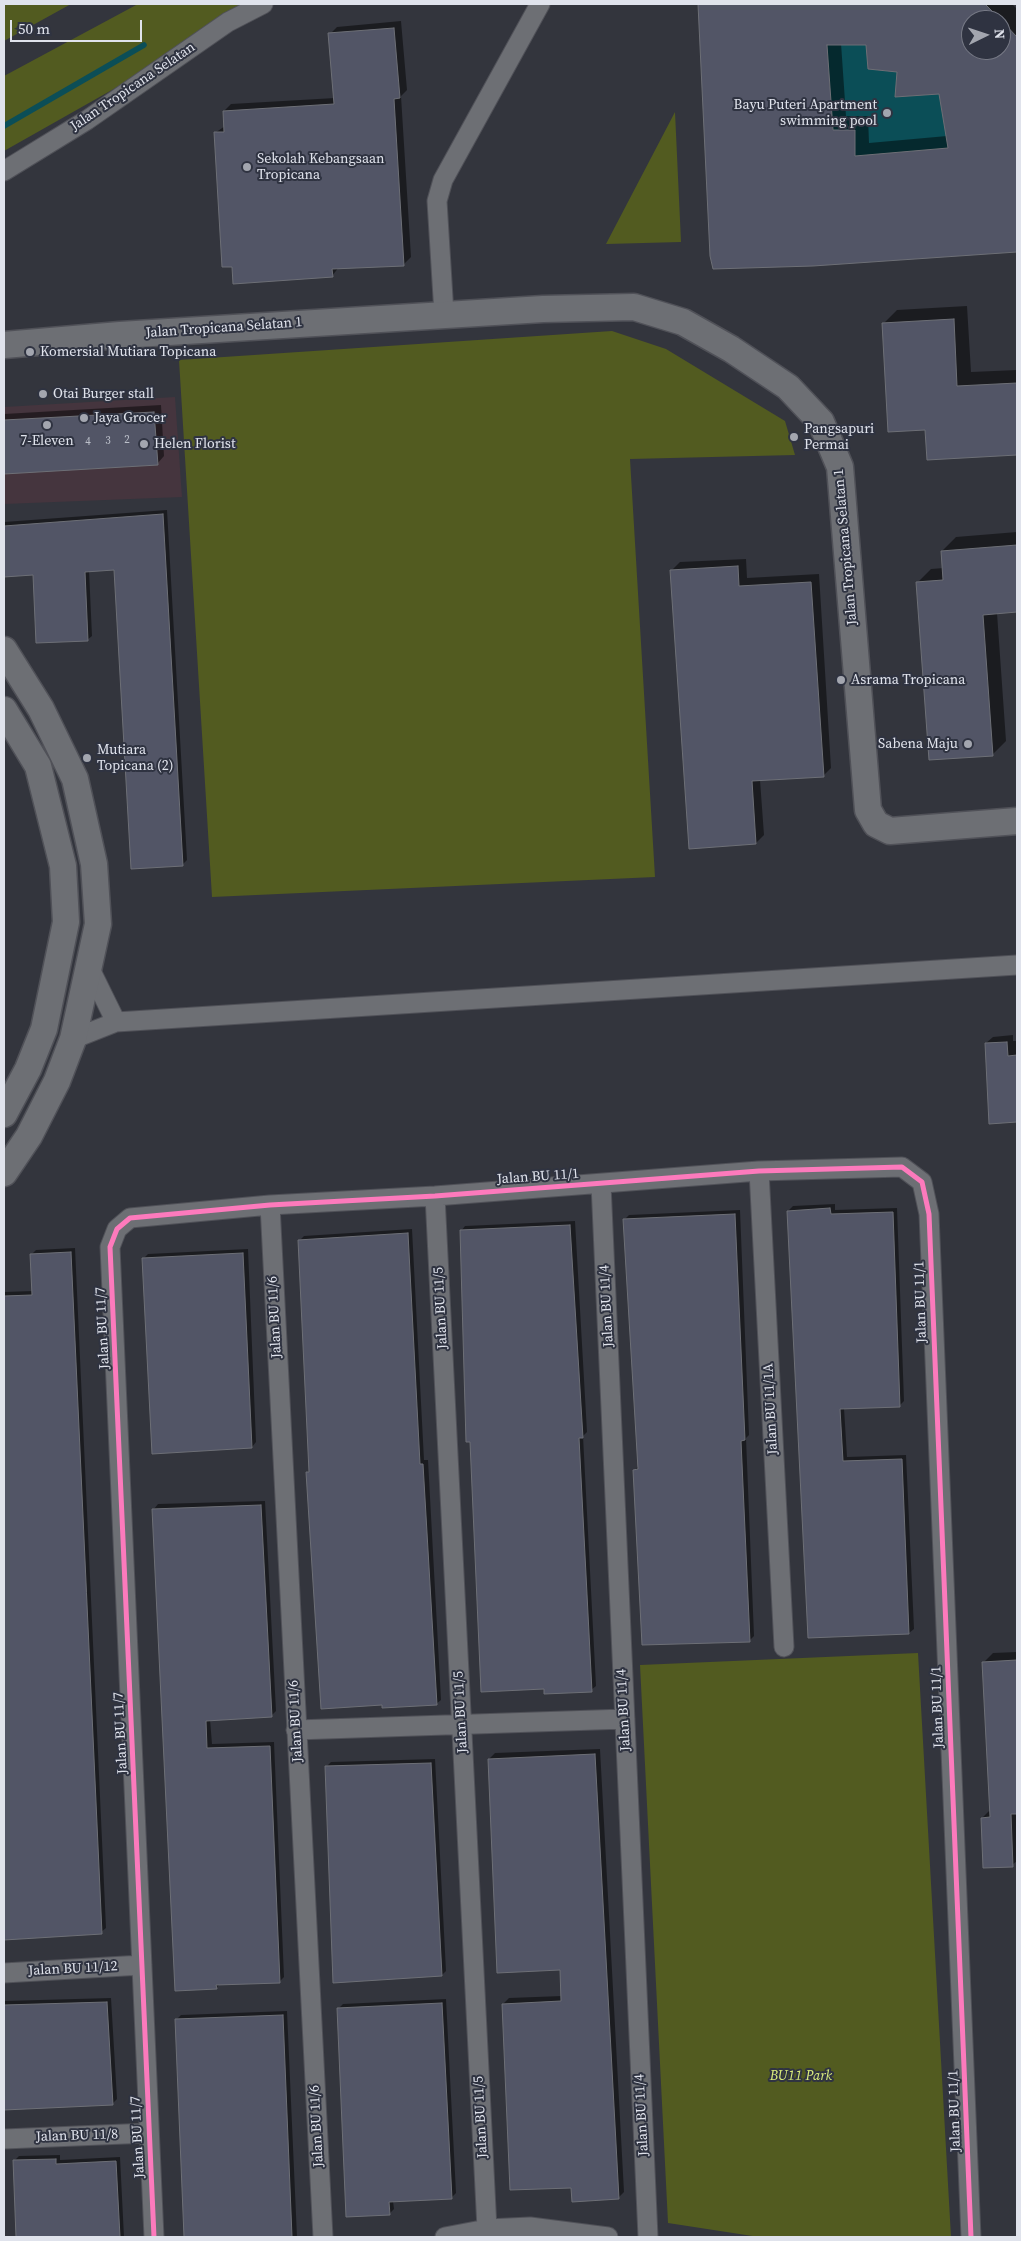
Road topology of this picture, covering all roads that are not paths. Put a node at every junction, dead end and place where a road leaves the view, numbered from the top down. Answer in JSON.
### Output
{"nodes":[{"id":1,"x":263,"y":4,"type":"edge"},
{"id":2,"x":540,"y":4,"type":"edge"},
{"id":3,"x":4,"y":171,"type":"edge"},
{"id":4,"x":444,"y":314,"type":"junction"},
{"id":5,"x":4,"y":345,"type":"edge"},
{"id":6,"x":4,"y":650,"type":"edge"},
{"id":7,"x":4,"y":710,"type":"edge"},
{"id":8,"x":1017,"y":821,"type":"edge"},
{"id":9,"x":1017,"y":965,"type":"edge"},
{"id":10,"x":90,"y":969,"type":"junction"},
{"id":11,"x":116,"y":1022,"type":"junction"},
{"id":12,"x":74,"y":1039,"type":"junction"},
{"id":13,"x":4,"y":1114,"type":"edge"},
{"id":14,"x":759,"y":1171,"type":"junction"},
{"id":15,"x":4,"y":1173,"type":"edge"},
{"id":16,"x":601,"y":1184,"type":"junction"},
{"id":17,"x":435,"y":1196,"type":"junction"},
{"id":18,"x":270,"y":1205,"type":"junction"},
{"id":19,"x":117,"y":1229,"type":"joint"},
{"id":20,"x":784,"y":1647,"type":"dead end"},
{"id":21,"x":625,"y":1719,"type":"junction"},
{"id":22,"x":461,"y":1724,"type":"junction"},
{"id":23,"x":296,"y":1730,"type":"junction"},
{"id":24,"x":142,"y":1965,"type":"junction"},
{"id":25,"x":4,"y":1973,"type":"edge"},
{"id":26,"x":150,"y":2133,"type":"junction"},
{"id":27,"x":4,"y":2139,"type":"edge"},
{"id":28,"x":487,"y":2229,"type":"junction"},
{"id":29,"x":154,"y":2237,"type":"edge"},
{"id":30,"x":323,"y":2237,"type":"edge"},
{"id":31,"x":445,"y":2237,"type":"edge"},
{"id":32,"x":608,"y":2237,"type":"edge"},
{"id":33,"x":648,"y":2237,"type":"edge"},
{"id":34,"x":971,"y":2237,"type":"edge"}],
"edges":[{"from":1,"to":3,"type":"street","name":"Jalan Tropicana Selatan"},
{"from":2,"to":4,"type":"street"},
{"from":4,"to":5,"type":"street","name":"Jalan Tropicana Selatan 1"},
{"from":4,"to":8,"type":"street","name":"Jalan Tropicana Selatan 1"},
{"from":6,"to":10,"type":"street"},
{"from":7,"to":13,"type":"street"},
{"from":9,"to":11,"type":"street"},
{"from":10,"to":11,"type":"street"},
{"from":10,"to":12,"type":"street"},
{"from":11,"to":12,"type":"street"},
{"from":12,"to":15,"type":"street"},
{"from":14,"to":16,"type":"street","name":"Jalan BU 11/1"},
{"from":14,"to":20,"type":"street","name":"Jalan BU 11/1A"},
{"from":14,"to":34,"type":"street","name":"Jalan BU 11/1"},
{"from":16,"to":17,"type":"street","name":"Jalan BU 11/1"},
{"from":16,"to":21,"type":"street","name":"Jalan BU 11/4"},
{"from":17,"to":18,"type":"street","name":"Jalan BU 11/1"},
{"from":17,"to":22,"type":"street","name":"Jalan BU 11/5"},
{"from":18,"to":19,"type":"street","name":"Jalan BU 11/1"},
{"from":18,"to":23,"type":"street","name":"Jalan BU 11/6"},
{"from":19,"to":24,"type":"street","name":"Jalan BU 11/7"},
{"from":21,"to":22,"type":"street"},
{"from":21,"to":33,"type":"street","name":"Jalan BU 11/4"},
{"from":22,"to":23,"type":"street"},
{"from":22,"to":28,"type":"street","name":"Jalan BU 11/5"},
{"from":23,"to":30,"type":"street","name":"Jalan BU 11/6"},
{"from":24,"to":25,"type":"street","name":"Jalan BU 11/12"},
{"from":24,"to":26,"type":"street","name":"Jalan BU 11/7"},
{"from":26,"to":27,"type":"street","name":"Jalan BU 11/8"},
{"from":26,"to":29,"type":"street","name":"Jalan BU 11/7"},
{"from":28,"to":31,"type":"street"},
{"from":28,"to":32,"type":"street"}]}
